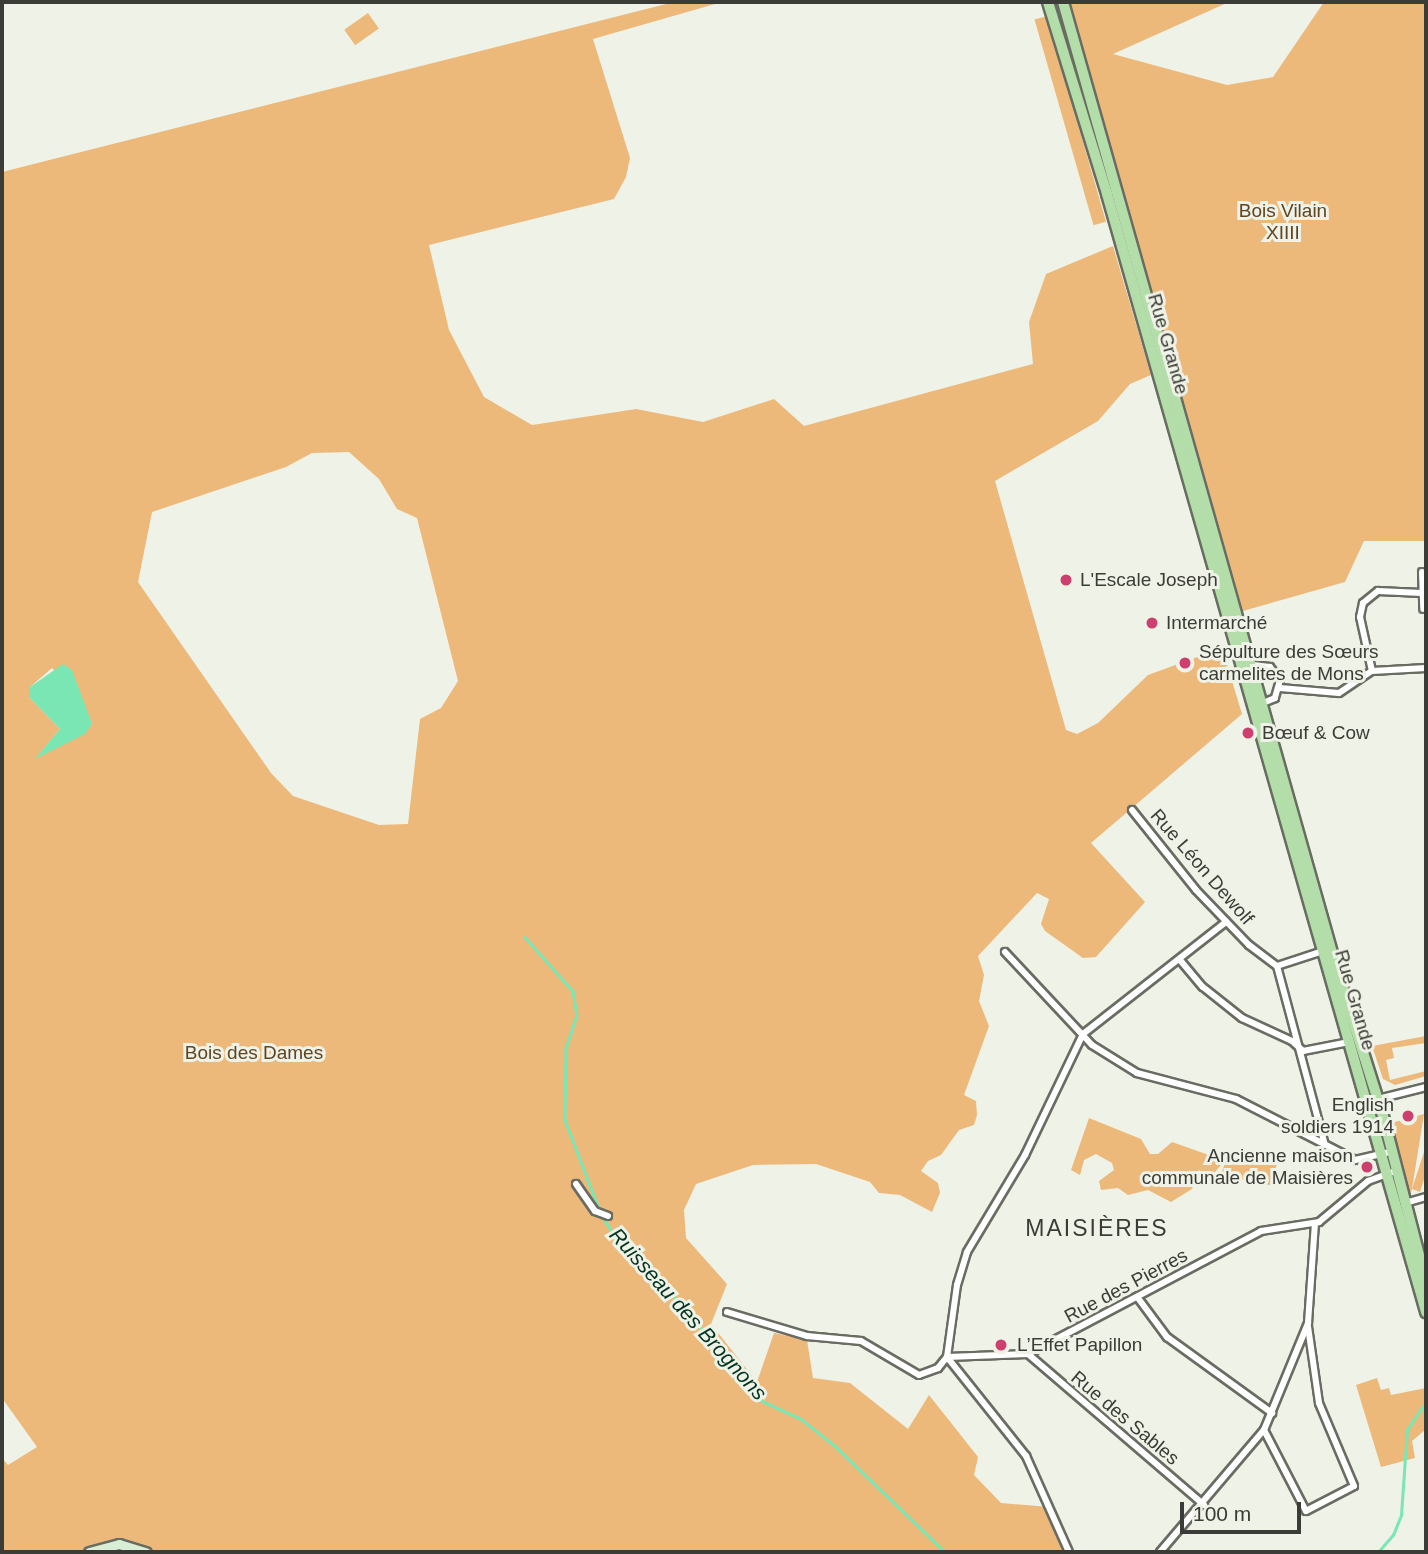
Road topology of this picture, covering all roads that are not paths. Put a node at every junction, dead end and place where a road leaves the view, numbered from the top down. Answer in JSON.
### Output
{"nodes":[{"id":1,"x":1048,"y":2,"type":"edge"},
{"id":2,"x":1063,"y":2,"type":"edge"},
{"id":3,"x":1422,"y":572,"type":"dead end"},
{"id":4,"x":1422,"y":593,"type":"junction"},
{"id":5,"x":1423,"y":609,"type":"dead end"},
{"id":6,"x":1253,"y":665,"type":"junction"},
{"id":7,"x":1426,"y":668,"type":"edge"},
{"id":8,"x":1371,"y":671,"type":"junction"},
{"id":9,"x":1280,"y":688,"type":"junction"},
{"id":10,"x":1250,"y":698,"type":"junction"},
{"id":11,"x":1264,"y":705,"type":"junction"},
{"id":12,"x":1132,"y":810,"type":"dead end"},
{"id":13,"x":1226,"y":922,"type":"junction"},
{"id":14,"x":1322,"y":951,"type":"junction"},
{"id":15,"x":1005,"y":952,"type":"dead end"},
{"id":16,"x":1180,"y":960,"type":"junction"},
{"id":17,"x":1277,"y":965,"type":"junction"},
{"id":18,"x":1083,"y":1034,"type":"junction"},
{"id":19,"x":1349,"y":1042,"type":"junction"},
{"id":20,"x":1303,"y":1051,"type":"junction"},
{"id":21,"x":1426,"y":1087,"type":"edge"},
{"id":22,"x":1378,"y":1100,"type":"junction"},
{"id":23,"x":1366,"y":1102,"type":"junction"},
{"id":24,"x":1325,"y":1145,"type":"junction"},
{"id":25,"x":1393,"y":1152,"type":"junction"},
{"id":26,"x":1381,"y":1154,"type":"junction"},
{"id":27,"x":1398,"y":1170,"type":"junction"},
{"id":28,"x":1386,"y":1174,"type":"junction"},
{"id":29,"x":576,"y":1184,"type":"dead end"},
{"id":30,"x":1426,"y":1197,"type":"edge"},
{"id":31,"x":1405,"y":1203,"type":"junction"},
{"id":32,"x":608,"y":1216,"type":"dead end"},
{"id":33,"x":1315,"y":1223,"type":"junction"},
{"id":34,"x":1426,"y":1282,"type":"edge"},
{"id":35,"x":1138,"y":1298,"type":"junction"},
{"id":36,"x":727,"y":1312,"type":"dead end"},
{"id":37,"x":1426,"y":1312,"type":"edge"},
{"id":38,"x":1308,"y":1323,"type":"junction"},
{"id":39,"x":1028,"y":1354,"type":"junction"},
{"id":40,"x":947,"y":1357,"type":"junction"},
{"id":41,"x":1272,"y":1413,"type":"junction"},
{"id":42,"x":1264,"y":1430,"type":"junction"},
{"id":43,"x":1204,"y":1505,"type":"junction"},
{"id":44,"x":89,"y":1552,"type":"edge"},
{"id":45,"x":146,"y":1552,"type":"edge"},
{"id":46,"x":1069,"y":1552,"type":"edge"},
{"id":47,"x":1160,"y":1552,"type":"edge"}],
"edges":[{"from":1,"to":10,"type":"main road","name":"Rue Grande"},
{"from":2,"to":6,"type":"main road","name":"Rue Grande"},
{"from":3,"to":4,"type":"street"},
{"from":4,"to":5,"type":"street"},
{"from":4,"to":8,"type":"street"},
{"from":6,"to":9,"type":"street"},
{"from":6,"to":11,"type":"main road","name":"Rue Grande"},
{"from":7,"to":8,"type":"street"},
{"from":8,"to":9,"type":"street"},
{"from":9,"to":11,"type":"street"},
{"from":10,"to":11,"type":"street"},
{"from":10,"to":14,"type":"main road","name":"Rue Grande"},
{"from":11,"to":22,"type":"main road","name":"Rue Grande"},
{"from":12,"to":13,"type":"street","name":"Rue Léon Dewolf"},
{"from":13,"to":16,"type":"street"},
{"from":13,"to":17,"type":"street","name":"Rue Léon Dewolf"},
{"from":14,"to":17,"type":"street"},
{"from":14,"to":19,"type":"main road","name":"Rue Grande"},
{"from":15,"to":18,"type":"street"},
{"from":16,"to":18,"type":"street"},
{"from":16,"to":20,"type":"street"},
{"from":17,"to":20,"type":"street"},
{"from":18,"to":24,"type":"street"},
{"from":18,"to":40,"type":"street"},
{"from":19,"to":20,"type":"street"},
{"from":19,"to":23,"type":"main road","name":"Rue Grande"},
{"from":20,"to":24,"type":"street"},
{"from":21,"to":22,"type":"street"},
{"from":22,"to":23,"type":"street"},
{"from":22,"to":25,"type":"main road","name":"Rue Grande"},
{"from":23,"to":26,"type":"main road","name":"Rue Grande"},
{"from":24,"to":26,"type":"street"},
{"from":25,"to":26,"type":"street"},
{"from":25,"to":27,"type":"main road","name":"Rue Grande"},
{"from":26,"to":28,"type":"main road","name":"Rue Grande"},
{"from":27,"to":28,"type":"street"},
{"from":27,"to":31,"type":"main road","name":"Rue Grande"},
{"from":28,"to":33,"type":"street"},
{"from":28,"to":37,"type":"main road","name":"Rue Grande"},
{"from":29,"to":32,"type":"street"},
{"from":30,"to":31,"type":"street"},
{"from":31,"to":34,"type":"main road","name":"Rue Grande"},
{"from":33,"to":35,"type":"street","name":"Rue des Pierres"},
{"from":33,"to":38,"type":"street"},
{"from":35,"to":39,"type":"street","name":"Rue des Pierres"},
{"from":35,"to":41,"type":"street"},
{"from":36,"to":40,"type":"street"},
{"from":38,"to":41,"type":"street"},
{"from":38,"to":42,"type":"street"},
{"from":39,"to":40,"type":"street","name":"Rue des Pierres"},
{"from":39,"to":43,"type":"street","name":"Rue des Sables"},
{"from":40,"to":46,"type":"street"},
{"from":41,"to":42,"type":"street"},
{"from":42,"to":43,"type":"street"},
{"from":43,"to":47,"type":"street"},
{"from":44,"to":45,"type":"main road"}]}
